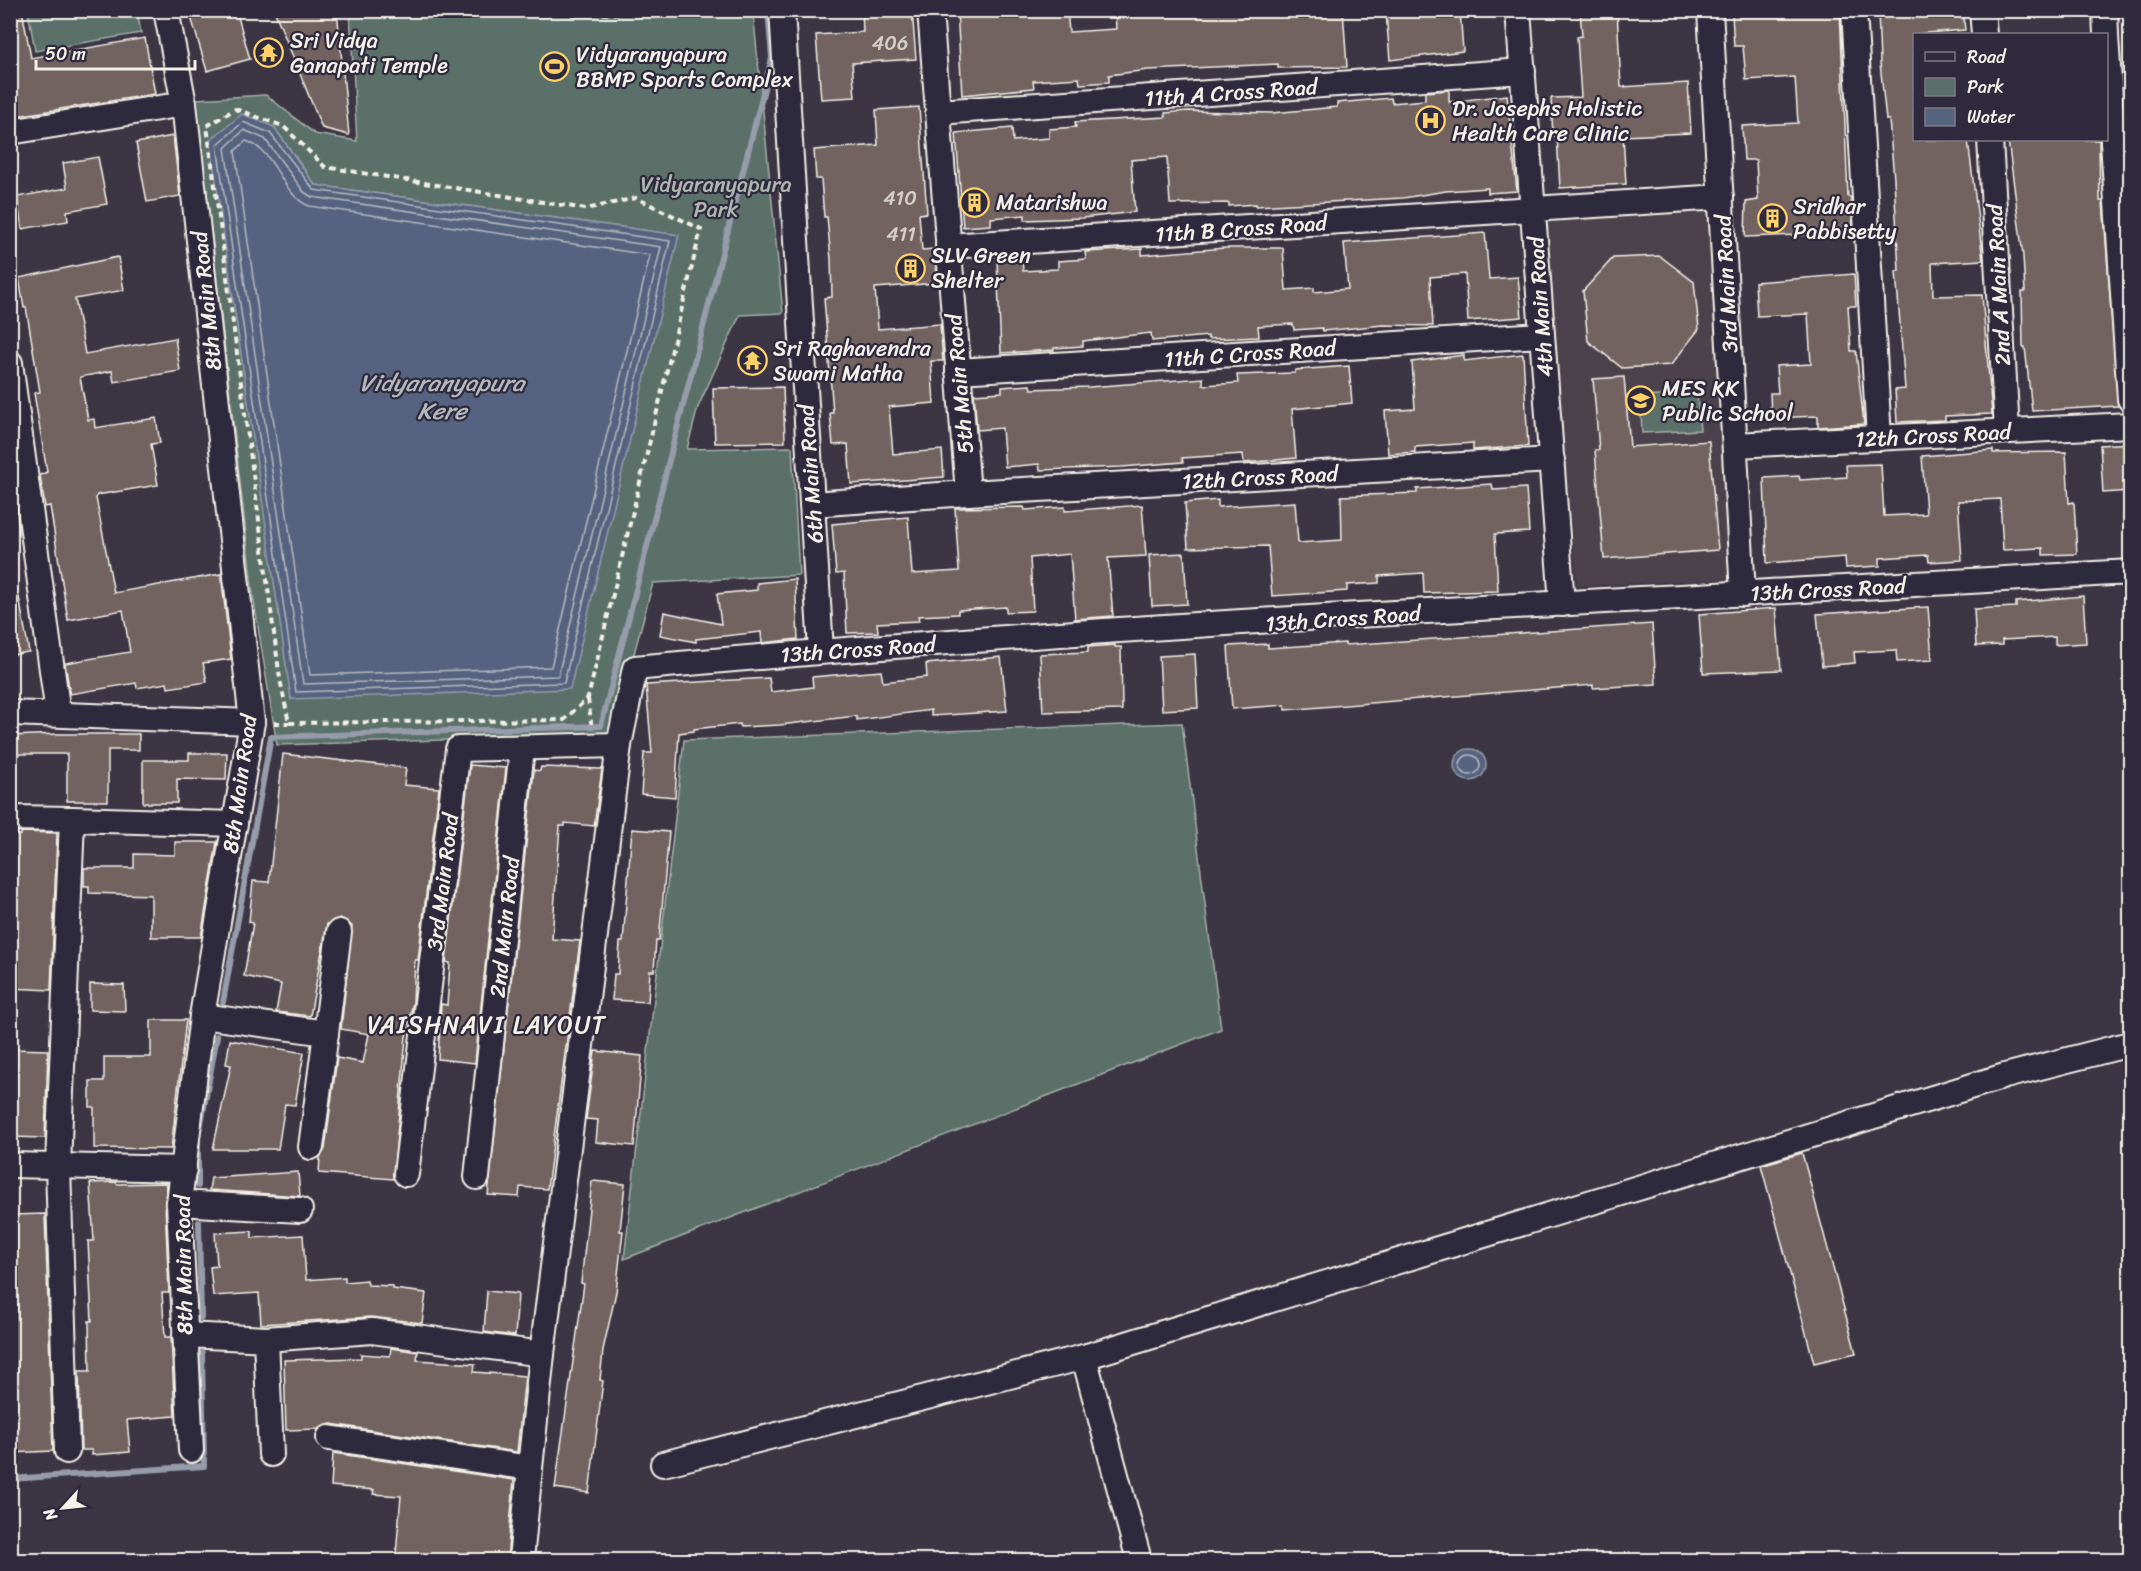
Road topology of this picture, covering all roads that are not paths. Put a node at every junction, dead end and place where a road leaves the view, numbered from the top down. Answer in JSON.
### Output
{"nodes":[{"id":1,"x":166,"y":10,"type":"edge"},
{"id":2,"x":782,"y":10,"type":"edge"},
{"id":3,"x":930,"y":10,"type":"edge"},
{"id":4,"x":1518,"y":10,"type":"edge"},
{"id":5,"x":1710,"y":10,"type":"edge"},
{"id":6,"x":1854,"y":10,"type":"edge"},
{"id":7,"x":1982,"y":10,"type":"edge"},
{"id":8,"x":2105,"y":10,"type":"edge"},
{"id":9,"x":1984,"y":33,"type":"edge"},
{"id":10,"x":2106,"y":33,"type":"edge"},
{"id":11,"x":2108,"y":65,"type":"edge"},
{"id":12,"x":1523,"y":71,"type":"junction"},
{"id":13,"x":184,"y":104,"type":"junction"},
{"id":14,"x":938,"y":112,"type":"junction"},
{"id":15,"x":10,"y":132,"type":"edge"},
{"id":16,"x":1990,"y":141,"type":"edge"},
{"id":17,"x":1720,"y":197,"type":"junction"},
{"id":18,"x":1533,"y":209,"type":"junction"},
{"id":19,"x":948,"y":246,"type":"junction"},
{"id":20,"x":1542,"y":335,"type":"junction"},
{"id":21,"x":10,"y":363,"type":"edge"},
{"id":22,"x":958,"y":371,"type":"junction"},
{"id":23,"x":2130,"y":399,"type":"edge"},
{"id":24,"x":2130,"y":424,"type":"edge"},
{"id":25,"x":2007,"y":431,"type":"junction"},
{"id":26,"x":1879,"y":438,"type":"junction"},
{"id":27,"x":1735,"y":445,"type":"junction"},
{"id":28,"x":1552,"y":460,"type":"junction"},
{"id":29,"x":968,"y":493,"type":"junction"},
{"id":30,"x":812,"y":504,"type":"junction"},
{"id":31,"x":2130,"y":572,"type":"edge"},
{"id":32,"x":1743,"y":594,"type":"junction"},
{"id":33,"x":1562,"y":604,"type":"junction"},
{"id":34,"x":821,"y":651,"type":"junction"},
{"id":35,"x":10,"y":713,"type":"edge"},
{"id":36,"x":58,"y":714,"type":"junction"},
{"id":37,"x":252,"y":722,"type":"junction"},
{"id":38,"x":621,"y":734,"type":"junction"},
{"id":39,"x":522,"y":748,"type":"junction"},
{"id":40,"x":10,"y":818,"type":"edge"},
{"id":41,"x":72,"y":819,"type":"junction"},
{"id":42,"x":235,"y":824,"type":"junction"},
{"id":43,"x":339,"y":932,"type":"dead end"},
{"id":44,"x":202,"y":1016,"type":"junction"},
{"id":45,"x":326,"y":1033,"type":"junction"},
{"id":46,"x":2130,"y":1044,"type":"edge"},
{"id":47,"x":310,"y":1147,"type":"dead end"},
{"id":48,"x":10,"y":1165,"type":"edge"},
{"id":49,"x":58,"y":1166,"type":"junction"},
{"id":50,"x":184,"y":1169,"type":"junction"},
{"id":51,"x":406,"y":1174,"type":"dead end"},
{"id":52,"x":477,"y":1177,"type":"dead end"},
{"id":53,"x":178,"y":1203,"type":"junction"},
{"id":54,"x":300,"y":1210,"type":"dead end"},
{"id":55,"x":185,"y":1335,"type":"junction"},
{"id":56,"x":266,"y":1339,"type":"junction"},
{"id":57,"x":542,"y":1354,"type":"junction"},
{"id":58,"x":1084,"y":1357,"type":"junction"},
{"id":59,"x":329,"y":1438,"type":"dead end"},
{"id":60,"x":191,"y":1450,"type":"dead end"},
{"id":61,"x":67,"y":1451,"type":"dead end"},
{"id":62,"x":271,"y":1454,"type":"dead end"},
{"id":63,"x":663,"y":1464,"type":"dead end"},
{"id":64,"x":530,"y":1468,"type":"junction"},
{"id":65,"x":521,"y":1560,"type":"edge"},
{"id":66,"x":1139,"y":1560,"type":"edge"}],
"edges":[{"from":1,"to":13,"type":"street","name":"8th Main Road"},
{"from":2,"to":30,"type":"street","name":"6th Main Road"},
{"from":3,"to":14,"type":"street","name":"5th Main Road"},
{"from":4,"to":12,"type":"street","name":"4th Main Road"},
{"from":5,"to":17,"type":"street","name":"3rd Main Road"},
{"from":6,"to":26,"type":"street"},
{"from":7,"to":9,"type":"street"},
{"from":8,"to":10,"type":"street"},
{"from":11,"to":23,"type":"street"},
{"from":12,"to":14,"type":"street","name":"11th A Cross Road"},
{"from":12,"to":18,"type":"street","name":"4th Main Road"},
{"from":13,"to":15,"type":"street"},
{"from":13,"to":37,"type":"street","name":"8th Main Road"},
{"from":14,"to":19,"type":"street","name":"5th Main Road"},
{"from":16,"to":25,"type":"street","name":"2nd A Main Road"},
{"from":17,"to":18,"type":"street","name":"11th B Cross Road"},
{"from":17,"to":27,"type":"street","name":"3rd Main Road"},
{"from":18,"to":19,"type":"street","name":"11th B Cross Road"},
{"from":18,"to":20,"type":"street","name":"4th Main Road"},
{"from":19,"to":22,"type":"street","name":"5th Main Road"},
{"from":20,"to":22,"type":"street","name":"11th C Cross Road"},
{"from":20,"to":28,"type":"street","name":"4th Main Road"},
{"from":21,"to":36,"type":"street"},
{"from":22,"to":29,"type":"street","name":"5th Main Road"},
{"from":24,"to":25,"type":"street","name":"12th Cross Road"},
{"from":25,"to":26,"type":"street","name":"12th Cross Road"},
{"from":26,"to":27,"type":"street","name":"12th Cross Road"},
{"from":27,"to":32,"type":"street","name":"3rd Main Road"},
{"from":28,"to":29,"type":"street","name":"12th Cross Road"},
{"from":28,"to":33,"type":"street","name":"4th Main Road"},
{"from":29,"to":30,"type":"street"},
{"from":30,"to":34,"type":"street","name":"6th Main Road"},
{"from":31,"to":32,"type":"street","name":"13th Cross Road"},
{"from":32,"to":33,"type":"street","name":"13th Cross Road"},
{"from":33,"to":34,"type":"street","name":"13th Cross Road"},
{"from":34,"to":38,"type":"street","name":"13th Cross Road"},
{"from":35,"to":36,"type":"street"},
{"from":36,"to":37,"type":"street"},
{"from":37,"to":42,"type":"street","name":"8th Main Road"},
{"from":38,"to":39,"type":"street","name":"3rd Main Road"},
{"from":38,"to":57,"type":"street"},
{"from":39,"to":51,"type":"street","name":"3rd Main Road"},
{"from":39,"to":52,"type":"street","name":"2nd Main Road"},
{"from":40,"to":41,"type":"street"},
{"from":41,"to":42,"type":"street"},
{"from":41,"to":49,"type":"street"},
{"from":42,"to":44,"type":"street","name":"8th Main Road"},
{"from":43,"to":45,"type":"street"},
{"from":44,"to":45,"type":"street"},
{"from":44,"to":50,"type":"street","name":"8th Main Road"},
{"from":45,"to":47,"type":"street"},
{"from":46,"to":58,"type":"street"},
{"from":48,"to":49,"type":"street"},
{"from":49,"to":50,"type":"street"},
{"from":49,"to":61,"type":"street"},
{"from":50,"to":53,"type":"street","name":"8th Main Road"},
{"from":53,"to":54,"type":"street"},
{"from":53,"to":55,"type":"street","name":"8th Main Road"},
{"from":55,"to":56,"type":"street"},
{"from":55,"to":60,"type":"street","name":"8th Main Road"},
{"from":56,"to":57,"type":"street"},
{"from":56,"to":62,"type":"street"},
{"from":57,"to":64,"type":"street"},
{"from":58,"to":63,"type":"street"},
{"from":58,"to":66,"type":"street"},
{"from":59,"to":64,"type":"street"},
{"from":64,"to":65,"type":"street"}]}
